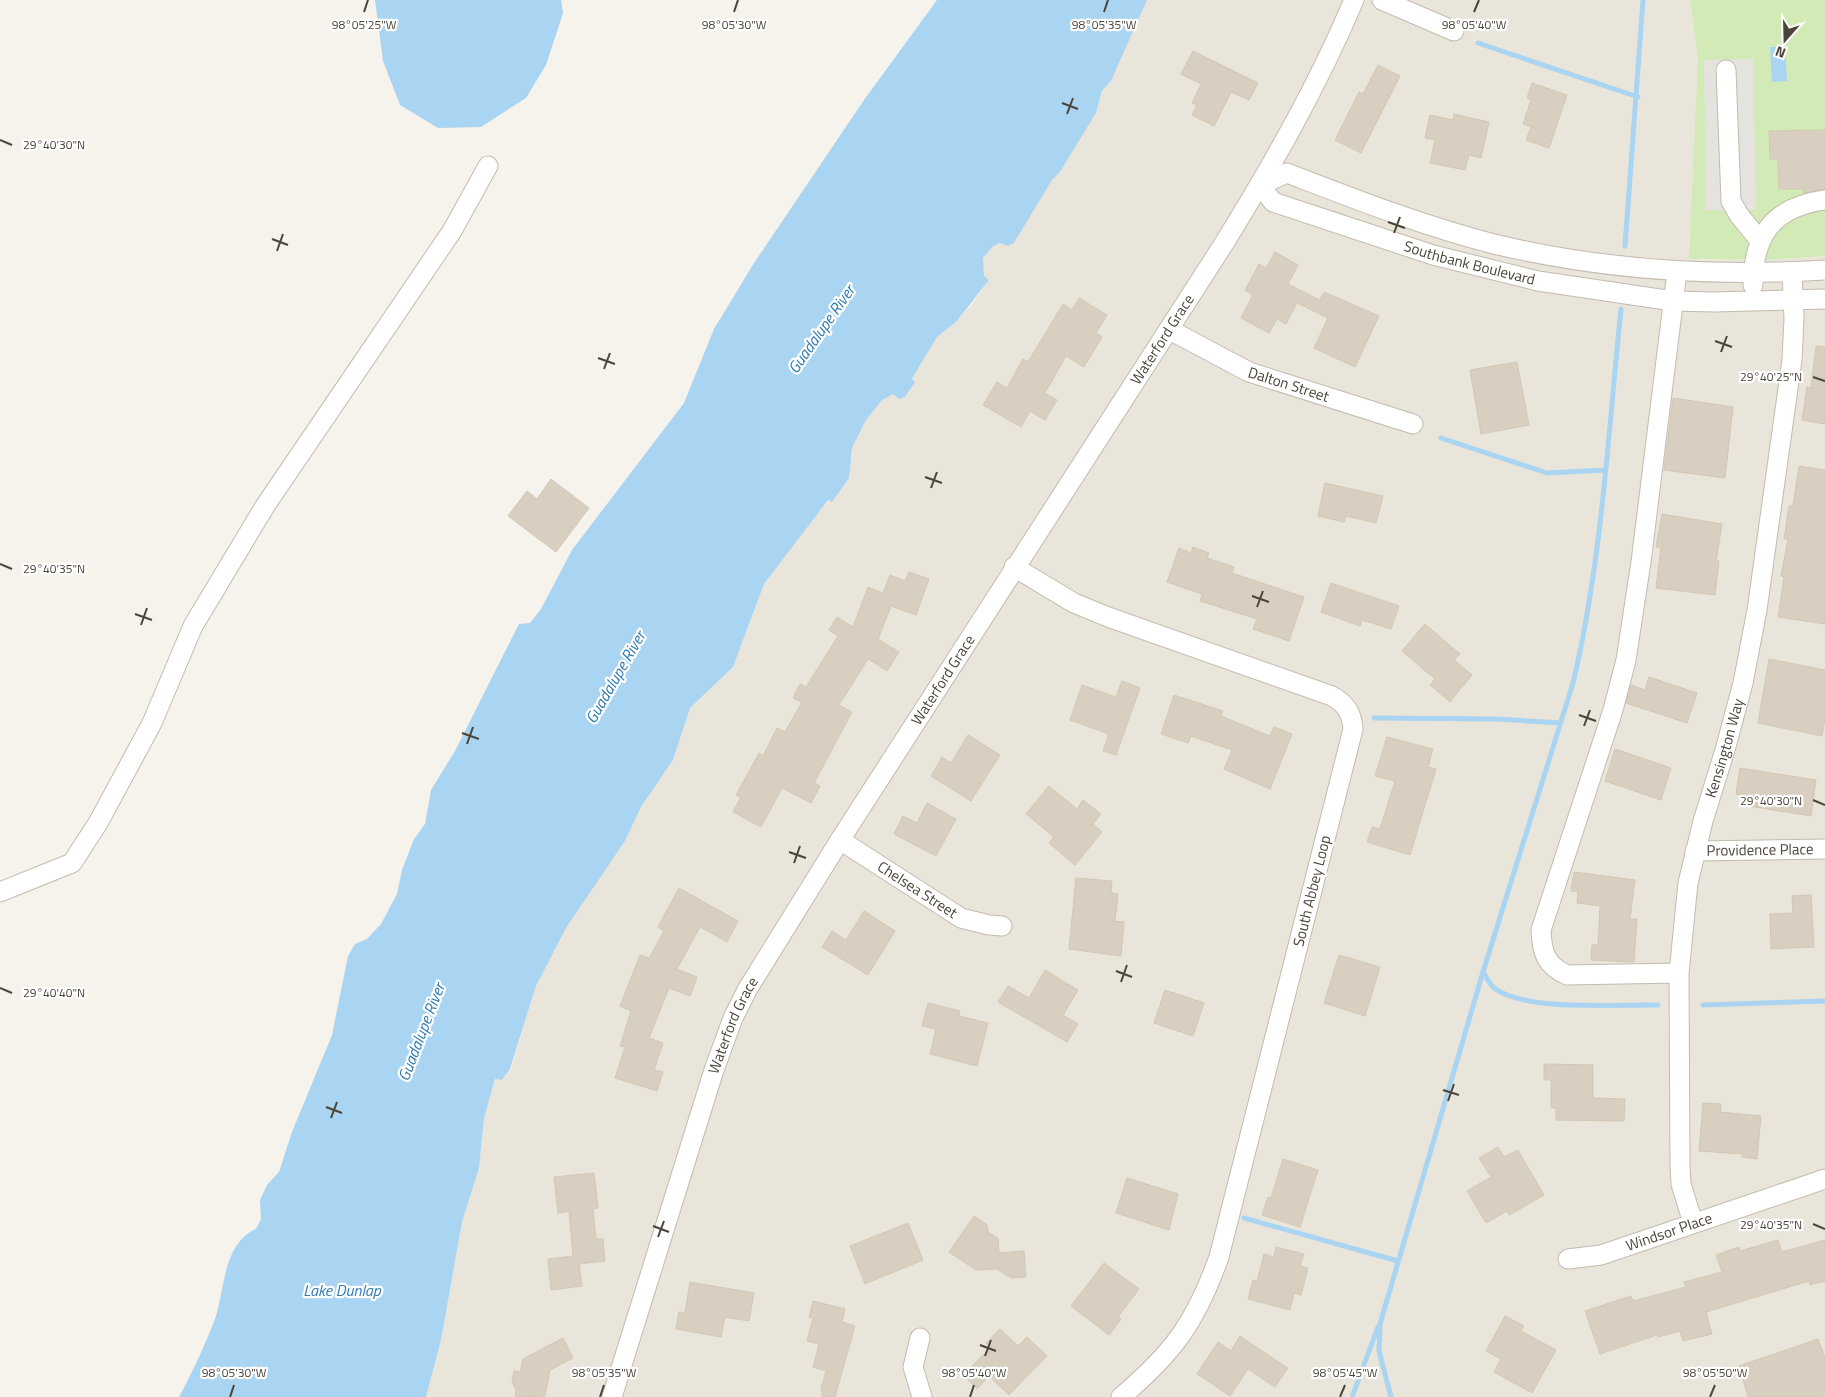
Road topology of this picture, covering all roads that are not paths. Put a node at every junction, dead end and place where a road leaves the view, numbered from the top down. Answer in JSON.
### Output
{"nodes":[{"id":1,"x":1354,"y":0,"type":"edge"},
{"id":2,"x":1382,"y":0,"type":"edge"},
{"id":3,"x":1454,"y":31,"type":"dead end"},
{"id":4,"x":1726,"y":70,"type":"dead end"},
{"id":5,"x":488,"y":166,"type":"dead end"},
{"id":6,"x":1260,"y":185,"type":"junction"},
{"id":7,"x":1825,"y":200,"type":"edge"},
{"id":8,"x":1760,"y":241,"type":"junction"},
{"id":9,"x":1825,"y":270,"type":"edge"},
{"id":10,"x":1677,"y":272,"type":"junction"},
{"id":11,"x":1792,"y":272,"type":"junction"},
{"id":12,"x":1753,"y":274,"type":"junction"},
{"id":13,"x":1825,"y":299,"type":"edge"},
{"id":14,"x":1673,"y":301,"type":"junction"},
{"id":15,"x":1793,"y":301,"type":"junction"},
{"id":16,"x":1753,"y":302,"type":"junction"},
{"id":17,"x":1170,"y":330,"type":"junction"},
{"id":18,"x":1413,"y":424,"type":"dead end"},
{"id":19,"x":1014,"y":567,"type":"junction"},
{"id":20,"x":840,"y":840,"type":"junction"},
{"id":21,"x":1825,"y":849,"type":"edge"},
{"id":22,"x":1695,"y":851,"type":"junction"},
{"id":23,"x":0,"y":892,"type":"edge"},
{"id":24,"x":1002,"y":926,"type":"dead end"},
{"id":25,"x":1680,"y":973,"type":"junction"},
{"id":26,"x":1825,"y":1179,"type":"edge"},
{"id":27,"x":1693,"y":1223,"type":"junction"},
{"id":28,"x":1568,"y":1259,"type":"dead end"},
{"id":29,"x":920,"y":1338,"type":"dead end"},
{"id":30,"x":612,"y":1397,"type":"edge"},
{"id":31,"x":922,"y":1397,"type":"edge"},
{"id":32,"x":1121,"y":1397,"type":"edge"}],
"edges":[{"from":1,"to":6,"type":"street","name":"Waterford Grace"},
{"from":2,"to":3,"type":"street"},
{"from":4,"to":8,"type":"street"},
{"from":5,"to":23,"type":"street"},
{"from":6,"to":10,"type":"street","name":"Southbank Boulevard"},
{"from":6,"to":14,"type":"street","name":"Southbank Boulevard"},
{"from":6,"to":17,"type":"street","name":"Waterford Grace"},
{"from":7,"to":8,"type":"street"},
{"from":8,"to":12,"type":"street"},
{"from":9,"to":11,"type":"street","name":"Southbank Boulevard"},
{"from":10,"to":12,"type":"street","name":"Southbank Boulevard"},
{"from":10,"to":14,"type":"street"},
{"from":11,"to":12,"type":"street","name":"Southbank Boulevard"},
{"from":11,"to":15,"type":"street","name":"Kensington Way"},
{"from":12,"to":16,"type":"street"},
{"from":13,"to":15,"type":"street","name":"Southbank Boulevard"},
{"from":14,"to":16,"type":"street","name":"Southbank Boulevard"},
{"from":14,"to":25,"type":"street"},
{"from":15,"to":16,"type":"street","name":"Southbank Boulevard"},
{"from":15,"to":22,"type":"street","name":"Kensington Way"},
{"from":17,"to":18,"type":"street","name":"Dalton Street"},
{"from":17,"to":19,"type":"street","name":"Waterford Grace"},
{"from":19,"to":20,"type":"street","name":"Waterford Grace"},
{"from":19,"to":32,"type":"street","name":"South Abbey Loop"},
{"from":20,"to":24,"type":"street","name":"Chelsea Street"},
{"from":20,"to":30,"type":"street","name":"Waterford Grace"},
{"from":21,"to":22,"type":"street","name":"Providence Place"},
{"from":22,"to":25,"type":"street","name":"Kensington Way"},
{"from":25,"to":27,"type":"street","name":"Kensington Way"},
{"from":26,"to":27,"type":"street","name":"Windsor Place"},
{"from":27,"to":28,"type":"street","name":"Windsor Place"},
{"from":29,"to":31,"type":"street"}]}
